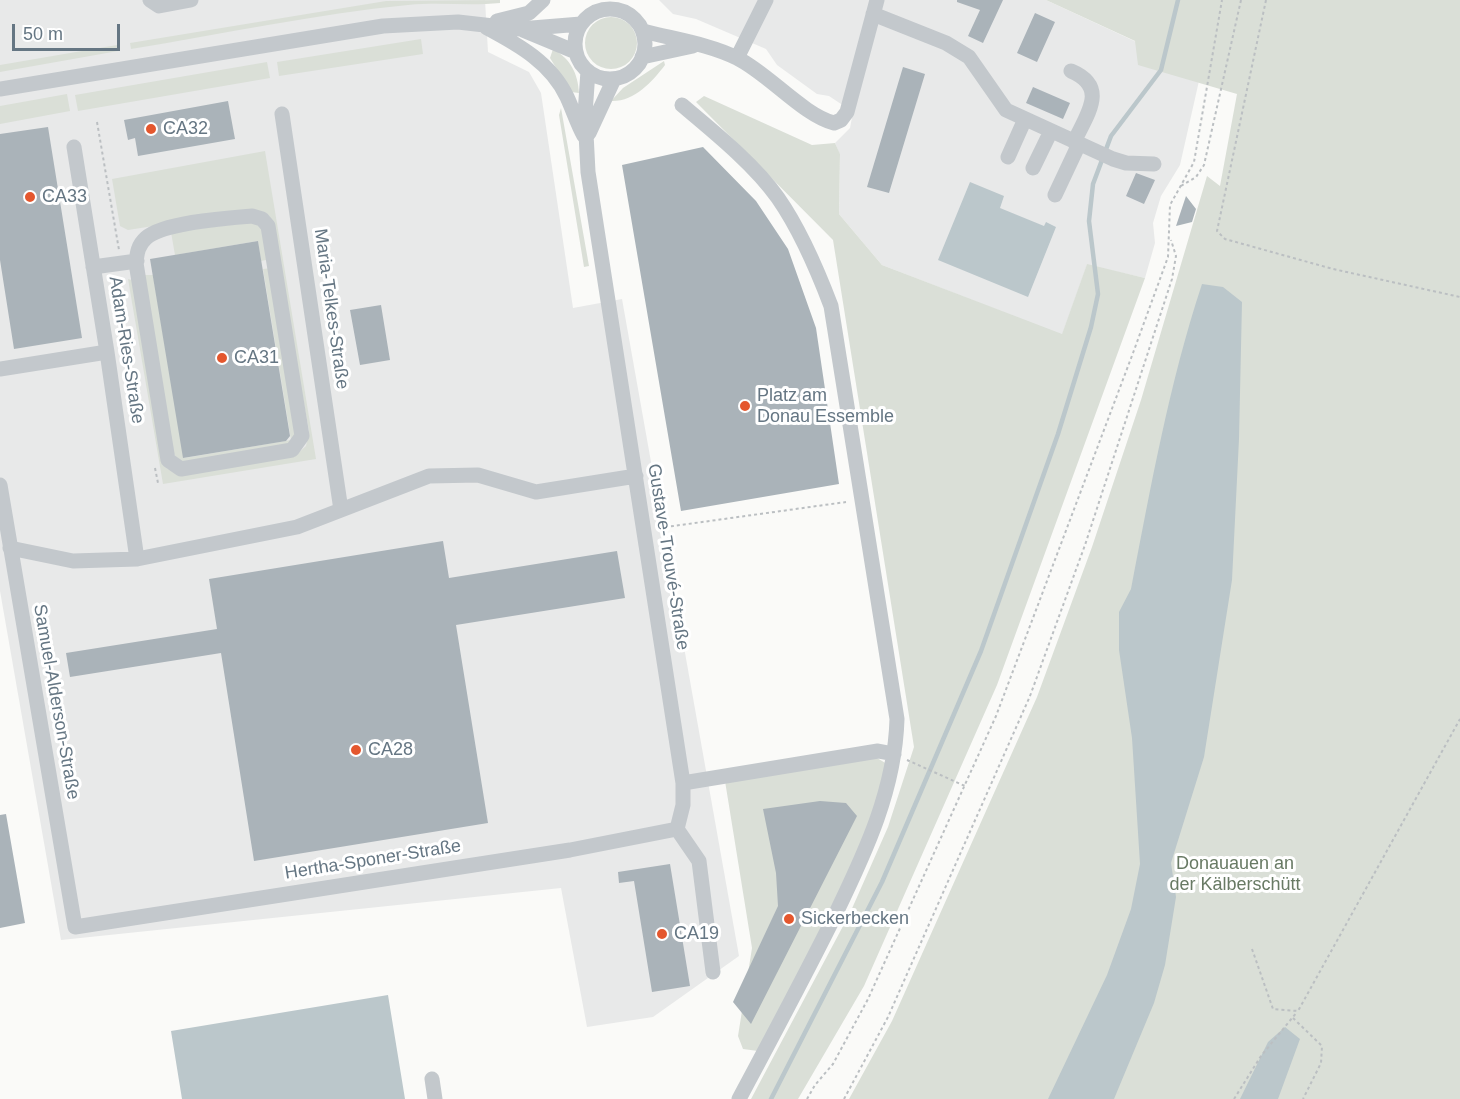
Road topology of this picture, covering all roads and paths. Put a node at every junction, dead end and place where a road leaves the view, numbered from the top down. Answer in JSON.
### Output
{"nodes":[{"id":1,"x":150,"y":0,"type":"edge"},
{"id":2,"x":191,"y":0,"type":"edge"},
{"id":3,"x":543,"y":0,"type":"edge"},
{"id":4,"x":766,"y":0,"type":"edge"},
{"id":5,"x":1222,"y":0,"type":"edge"},
{"id":6,"x":1241,"y":0,"type":"edge"},
{"id":7,"x":1266,"y":0,"type":"edge"},
{"id":8,"x":873,"y":4,"type":"edge"},
{"id":9,"x":621,"y":5,"type":"edge"},
{"id":10,"x":598,"y":6,"type":"edge"},
{"id":11,"x":480,"y":23,"type":"junction"},
{"id":12,"x":581,"y":24,"type":"junction"},
{"id":13,"x":520,"y":29,"type":"junction"},
{"id":14,"x":643,"y":31,"type":"junction"},
{"id":15,"x":696,"y":45,"type":"junction"},
{"id":16,"x":576,"y":52,"type":"junction"},
{"id":17,"x":642,"y":57,"type":"junction"},
{"id":18,"x":737,"y":58,"type":"junction"},
{"id":19,"x":588,"y":71,"type":"junction"},
{"id":20,"x":1071,"y":71,"type":"dead end"},
{"id":21,"x":614,"y":79,"type":"junction"},
{"id":22,"x":0,"y":89,"type":"edge"},
{"id":23,"x":682,"y":105,"type":"dead end"},
{"id":24,"x":282,"y":114,"type":"dead end"},
{"id":25,"x":1025,"y":119,"type":"junction"},
{"id":26,"x":1051,"y":131,"type":"junction"},
{"id":27,"x":587,"y":141,"type":"junction"},
{"id":28,"x":1082,"y":145,"type":"junction"},
{"id":29,"x":74,"y":147,"type":"dead end"},
{"id":30,"x":1008,"y":157,"type":"dead end"},
{"id":31,"x":1154,"y":164,"type":"dead end"},
{"id":32,"x":1033,"y":168,"type":"dead end"},
{"id":33,"x":1179,"y":188,"type":"junction"},
{"id":34,"x":1055,"y":195,"type":"dead end"},
{"id":35,"x":1171,"y":238,"type":"junction"},
{"id":36,"x":137,"y":261,"type":"junction"},
{"id":37,"x":93,"y":267,"type":"junction"},
{"id":38,"x":1460,"y":297,"type":"edge"},
{"id":39,"x":107,"y":352,"type":"junction"},
{"id":40,"x":0,"y":369,"type":"edge"},
{"id":41,"x":636,"y":476,"type":"junction"},
{"id":42,"x":0,"y":485,"type":"edge"},
{"id":43,"x":861,"y":500,"type":"junction"},
{"id":44,"x":341,"y":510,"type":"junction"},
{"id":45,"x":644,"y":530,"type":"junction"},
{"id":46,"x":10,"y":548,"type":"junction"},
{"id":47,"x":137,"y":559,"type":"junction"},
{"id":48,"x":1460,"y":719,"type":"edge"},
{"id":49,"x":894,"y":754,"type":"junction"},
{"id":50,"x":683,"y":783,"type":"junction"},
{"id":51,"x":965,"y":786,"type":"junction"},
{"id":52,"x":677,"y":829,"type":"junction"},
{"id":53,"x":75,"y":927,"type":"joint"},
{"id":54,"x":1252,"y":949,"type":"dead end"},
{"id":55,"x":713,"y":972,"type":"dead end"},
{"id":56,"x":1298,"y":1011,"type":"junction"},
{"id":57,"x":1293,"y":1018,"type":"junction"},
{"id":58,"x":432,"y":1079,"type":"dead end"},
{"id":59,"x":435,"y":1099,"type":"edge"},
{"id":60,"x":739,"y":1099,"type":"edge"},
{"id":61,"x":807,"y":1099,"type":"edge"},
{"id":62,"x":844,"y":1099,"type":"edge"},
{"id":63,"x":1234,"y":1099,"type":"edge"},
{"id":64,"x":1303,"y":1099,"type":"edge"}],
"edges":[{"from":1,"to":2,"type":"street"},
{"from":3,"to":11,"type":"street"},
{"from":4,"to":18,"type":"street"},
{"from":5,"to":33,"type":"path"},
{"from":6,"to":33,"type":"path"},
{"from":7,"to":38,"type":"path"},
{"from":8,"to":18,"type":"street"},
{"from":8,"to":25,"type":"street"},
{"from":9,"to":10,"type":"street"},
{"from":9,"to":14,"type":"street"},
{"from":10,"to":12,"type":"street"},
{"from":11,"to":13,"type":"street"},
{"from":11,"to":22,"type":"street"},
{"from":11,"to":27,"type":"street","name":"Gustave-Trouvé-Straße"},
{"from":12,"to":13,"type":"street"},
{"from":12,"to":16,"type":"street"},
{"from":13,"to":16,"type":"street"},
{"from":14,"to":15,"type":"street"},
{"from":14,"to":17,"type":"street"},
{"from":15,"to":17,"type":"street"},
{"from":15,"to":18,"type":"street"},
{"from":16,"to":19,"type":"street"},
{"from":17,"to":21,"type":"street"},
{"from":19,"to":21,"type":"street"},
{"from":19,"to":27,"type":"street","name":"Gustave-Trouvé-Straße"},
{"from":20,"to":28,"type":"street"},
{"from":21,"to":27,"type":"street","name":"Gustave-Trouvé-Straße"},
{"from":23,"to":43,"type":"street"},
{"from":24,"to":44,"type":"street","name":"Maria-Telkes-Straße"},
{"from":25,"to":26,"type":"street"},
{"from":25,"to":30,"type":"street"},
{"from":26,"to":28,"type":"street"},
{"from":26,"to":32,"type":"street"},
{"from":27,"to":41,"type":"street","name":"Gustave-Trouvé-Straße"},
{"from":28,"to":31,"type":"street"},
{"from":28,"to":34,"type":"street"},
{"from":29,"to":37,"type":"street","name":"Adam-Ries-Straße"},
{"from":33,"to":35,"type":"path"},
{"from":35,"to":51,"type":"path"},
{"from":35,"to":62,"type":"path"},
{"from":36,"to":36,"type":"street"},
{"from":36,"to":37,"type":"street"},
{"from":37,"to":39,"type":"street","name":"Adam-Ries-Straße"},
{"from":39,"to":40,"type":"street"},
{"from":39,"to":47,"type":"street","name":"Adam-Ries-Straße"},
{"from":41,"to":44,"type":"street"},
{"from":41,"to":45,"type":"street","name":"Gustave-Trouvé-Straße"},
{"from":42,"to":46,"type":"street","name":"Samuel-Alderson-Straße"},
{"from":43,"to":45,"type":"path"},
{"from":43,"to":49,"type":"street"},
{"from":44,"to":47,"type":"street"},
{"from":45,"to":50,"type":"street","name":"Gustave-Trouvé-Straße"},
{"from":46,"to":47,"type":"street"},
{"from":46,"to":53,"type":"street","name":"Samuel-Alderson-Straße"},
{"from":48,"to":56,"type":"path"},
{"from":49,"to":50,"type":"street"},
{"from":49,"to":51,"type":"path"},
{"from":49,"to":60,"type":"street"},
{"from":50,"to":52,"type":"street","name":"Gustave-Trouvé-Straße"},
{"from":51,"to":61,"type":"path"},
{"from":52,"to":53,"type":"street","name":"Hertha-Sponer-Straße"},
{"from":52,"to":55,"type":"street"},
{"from":54,"to":56,"type":"path"},
{"from":56,"to":57,"type":"path"},
{"from":57,"to":63,"type":"path"},
{"from":57,"to":64,"type":"path"},
{"from":58,"to":59,"type":"street"}]}
